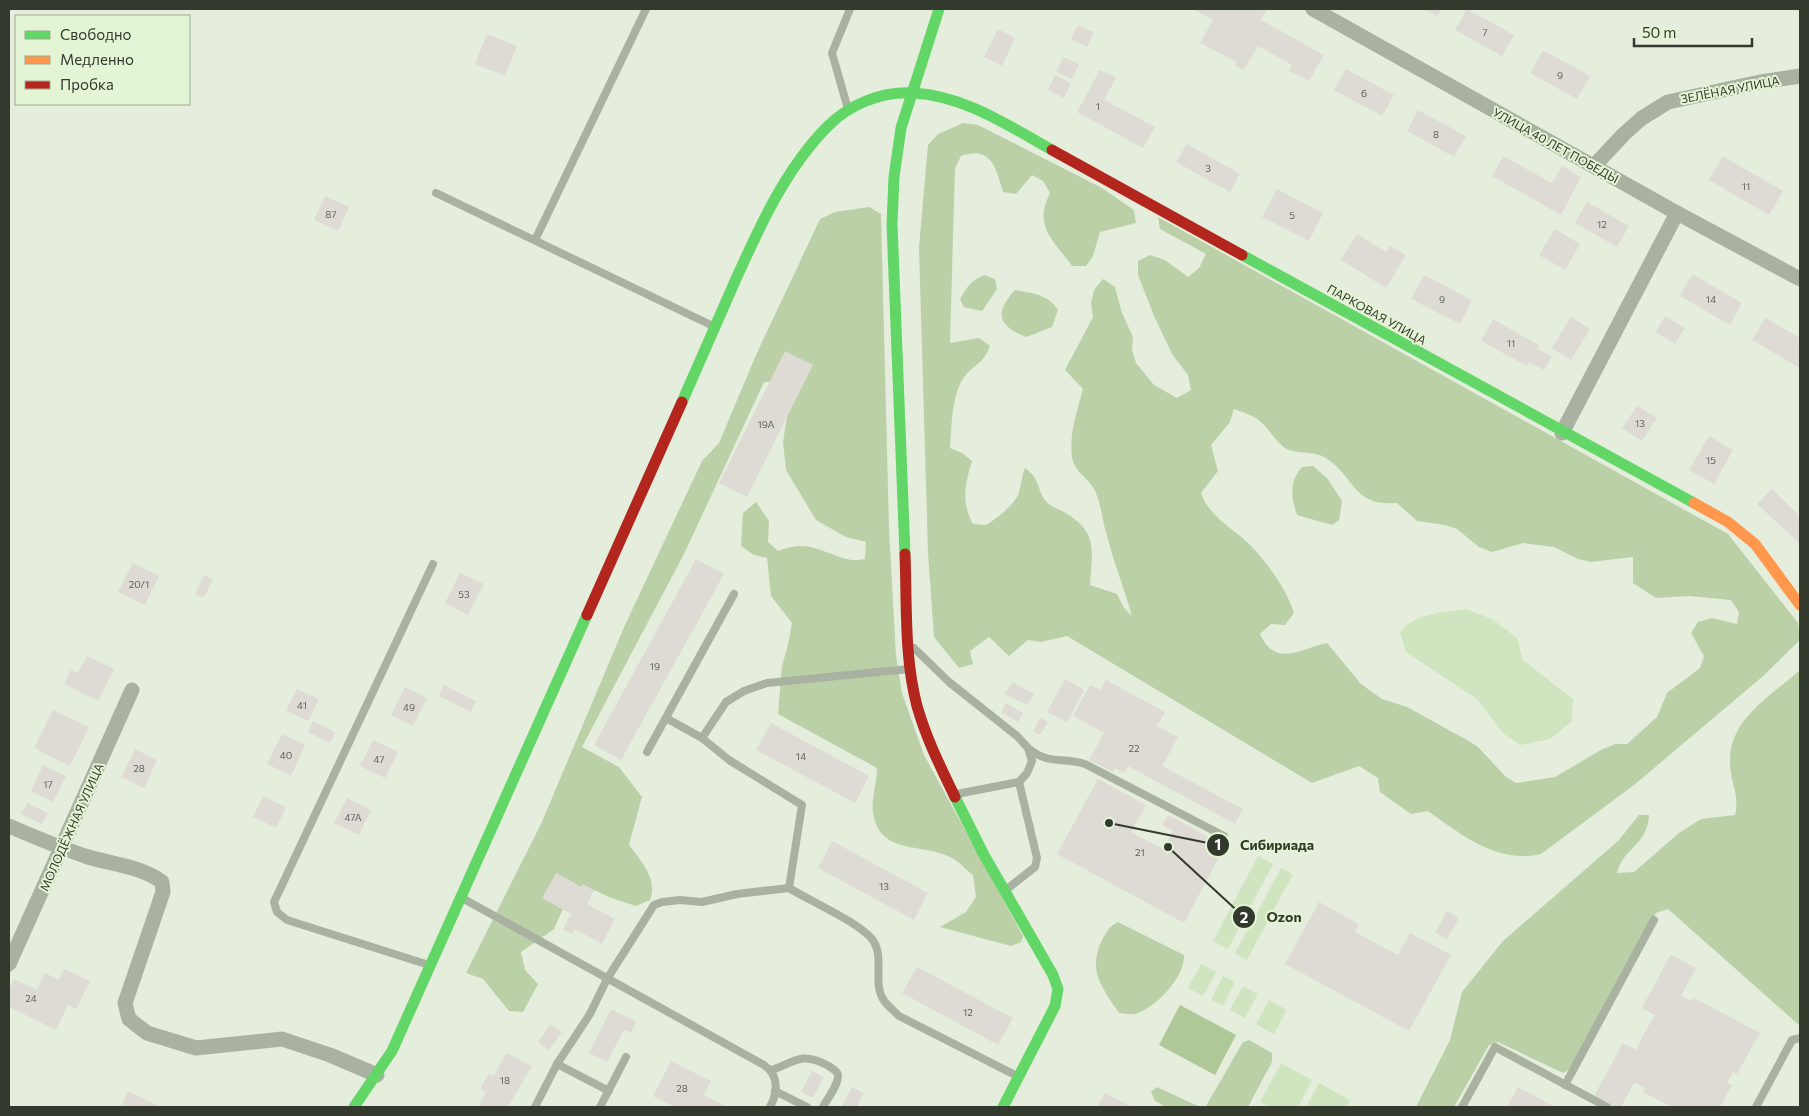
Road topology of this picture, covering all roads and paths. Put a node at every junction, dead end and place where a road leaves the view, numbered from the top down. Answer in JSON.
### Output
{"nodes":[{"id":1,"x":646,"y":9,"type":"edge"},
{"id":2,"x":850,"y":9,"type":"edge"},
{"id":3,"x":939,"y":9,"type":"edge"},
{"id":4,"x":1313,"y":9,"type":"edge"},
{"id":5,"x":1800,"y":76,"type":"edge"},
{"id":6,"x":910,"y":93,"type":"junction"},
{"id":7,"x":848,"y":109,"type":"junction"},
{"id":8,"x":1594,"y":166,"type":"junction"},
{"id":9,"x":436,"y":193,"type":"dead end"},
{"id":10,"x":1677,"y":213,"type":"junction"},
{"id":11,"x":535,"y":240,"type":"junction"},
{"id":12,"x":1800,"y":279,"type":"edge"},
{"id":13,"x":715,"y":327,"type":"junction"},
{"id":14,"x":1562,"y":433,"type":"junction"},
{"id":15,"x":433,"y":564,"type":"dead end"},
{"id":16,"x":734,"y":594,"type":"dead end"},
{"id":17,"x":1800,"y":605,"type":"edge"},
{"id":18,"x":908,"y":641,"type":"junction"},
{"id":19,"x":911,"y":668,"type":"junction"},
{"id":20,"x":132,"y":690,"type":"dead end"},
{"id":21,"x":666,"y":718,"type":"junction"},
{"id":22,"x":702,"y":738,"type":"junction"},
{"id":23,"x":1028,"y":748,"type":"junction"},
{"id":24,"x":647,"y":752,"type":"dead end"},
{"id":25,"x":1019,"y":782,"type":"junction"},
{"id":26,"x":952,"y":795,"type":"junction"},
{"id":27,"x":9,"y":826,"type":"edge"},
{"id":28,"x":1224,"y":836,"type":"dead end"},
{"id":29,"x":62,"y":848,"type":"junction"},
{"id":30,"x":789,"y":888,"type":"junction"},
{"id":31,"x":1005,"y":891,"type":"junction"},
{"id":32,"x":460,"y":897,"type":"junction"},
{"id":33,"x":1654,"y":920,"type":"dead end"},
{"id":34,"x":9,"y":964,"type":"edge"},
{"id":35,"x":431,"y":965,"type":"junction"},
{"id":36,"x":607,"y":979,"type":"junction"},
{"id":37,"x":1800,"y":1038,"type":"edge"},
{"id":38,"x":626,"y":1057,"type":"dead end"},
{"id":39,"x":557,"y":1064,"type":"junction"},
{"id":40,"x":772,"y":1070,"type":"junction"},
{"id":41,"x":377,"y":1075,"type":"junction"},
{"id":42,"x":1019,"y":1077,"type":"junction"},
{"id":43,"x":1565,"y":1085,"type":"junction"},
{"id":44,"x":609,"y":1091,"type":"junction"},
{"id":45,"x":775,"y":1091,"type":"junction"},
{"id":46,"x":354,"y":1107,"type":"edge"},
{"id":47,"x":535,"y":1107,"type":"edge"},
{"id":48,"x":600,"y":1107,"type":"edge"},
{"id":49,"x":770,"y":1107,"type":"edge"},
{"id":50,"x":807,"y":1107,"type":"edge"},
{"id":51,"x":823,"y":1107,"type":"edge"},
{"id":52,"x":1003,"y":1107,"type":"edge"},
{"id":53,"x":1462,"y":1107,"type":"edge"},
{"id":54,"x":1607,"y":1107,"type":"edge"},
{"id":55,"x":1756,"y":1107,"type":"edge"}],
"edges":[{"from":1,"to":11,"type":"lane"},
{"from":2,"to":7,"type":"lane"},
{"from":3,"to":6,"type":"street"},
{"from":4,"to":8,"type":"street","name":"УЛИЦА 40 ЛЕТ ПОБЕДЫ"},
{"from":5,"to":8,"type":"street","name":"ЗЕЛЁНАЯ УЛИЦА"},
{"from":6,"to":7,"type":"street","name":"ПАРКОВАЯ УЛИЦА"},
{"from":6,"to":14,"type":"street","name":"ПАРКОВАЯ УЛИЦА"},
{"from":6,"to":18,"type":"street"},
{"from":7,"to":13,"type":"street","name":"ПАРКОВАЯ УЛИЦА"},
{"from":8,"to":10,"type":"street","name":"УЛИЦА 40 ЛЕТ ПОБЕДЫ"},
{"from":9,"to":11,"type":"lane"},
{"from":10,"to":12,"type":"street","name":"УЛИЦА 40 ЛЕТ ПОБЕДЫ"},
{"from":10,"to":14,"type":"street"},
{"from":11,"to":13,"type":"lane"},
{"from":13,"to":32,"type":"street","name":"ПАРКОВАЯ УЛИЦА"},
{"from":14,"to":17,"type":"street","name":"ПАРКОВАЯ УЛИЦА"},
{"from":15,"to":35,"type":"lane"},
{"from":16,"to":21,"type":"lane"},
{"from":18,"to":19,"type":"street"},
{"from":18,"to":23,"type":"lane"},
{"from":19,"to":22,"type":"lane"},
{"from":19,"to":26,"type":"street"},
{"from":20,"to":29,"type":"street","name":"МОЛОДЁЖНАЯ УЛИЦА"},
{"from":21,"to":22,"type":"lane"},
{"from":21,"to":24,"type":"lane"},
{"from":22,"to":30,"type":"lane"},
{"from":23,"to":25,"type":"lane"},
{"from":23,"to":28,"type":"lane"},
{"from":25,"to":26,"type":"lane"},
{"from":25,"to":31,"type":"lane"},
{"from":26,"to":31,"type":"street"},
{"from":27,"to":29,"type":"street"},
{"from":29,"to":34,"type":"street","name":"МОЛОДЁЖНАЯ УЛИЦА"},
{"from":29,"to":41,"type":"street"},
{"from":30,"to":36,"type":"lane"},
{"from":30,"to":42,"type":"lane"},
{"from":31,"to":42,"type":"street"},
{"from":32,"to":35,"type":"street","name":"ПАРКОВАЯ УЛИЦА"},
{"from":32,"to":36,"type":"lane"},
{"from":33,"to":43,"type":"lane"},
{"from":35,"to":41,"type":"street","name":"ПАРКОВАЯ УЛИЦА"},
{"from":36,"to":39,"type":"lane"},
{"from":36,"to":40,"type":"lane"},
{"from":37,"to":55,"type":"lane"},
{"from":38,"to":44,"type":"lane"},
{"from":39,"to":44,"type":"lane"},
{"from":39,"to":47,"type":"lane"},
{"from":40,"to":45,"type":"lane"},
{"from":40,"to":51,"type":"lane"},
{"from":41,"to":46,"type":"street","name":"ПАРКОВАЯ УЛИЦА"},
{"from":42,"to":52,"type":"street"},
{"from":43,"to":53,"type":"lane"},
{"from":43,"to":54,"type":"lane"},
{"from":44,"to":48,"type":"lane"},
{"from":45,"to":49,"type":"lane"},
{"from":45,"to":50,"type":"lane"}]}
